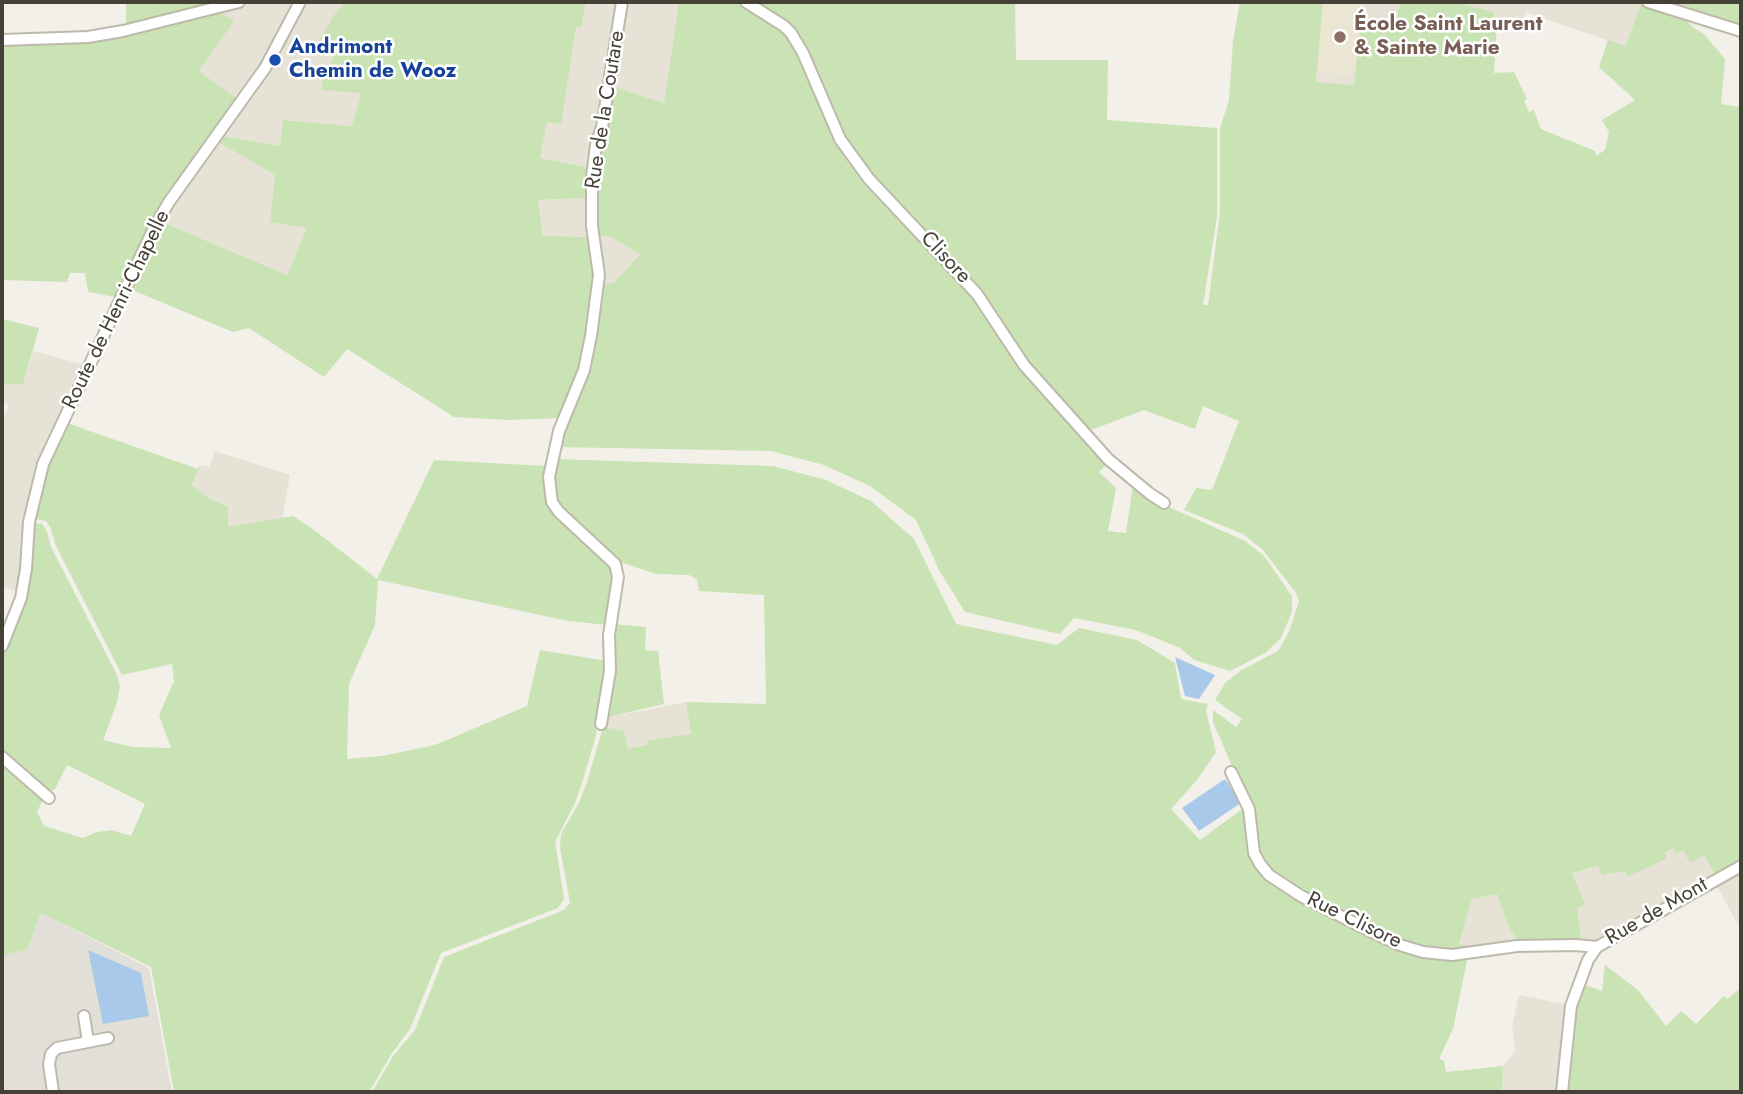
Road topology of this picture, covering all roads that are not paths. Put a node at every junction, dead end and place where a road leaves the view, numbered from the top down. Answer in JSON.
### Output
{"nodes":[{"id":1,"x":239,"y":2,"type":"edge"},
{"id":2,"x":300,"y":2,"type":"edge"},
{"id":3,"x":622,"y":2,"type":"edge"},
{"id":4,"x":746,"y":2,"type":"edge"},
{"id":5,"x":1648,"y":2,"type":"edge"},
{"id":6,"x":1741,"y":31,"type":"edge"},
{"id":7,"x":2,"y":40,"type":"edge"},
{"id":8,"x":1164,"y":503,"type":"dead end"},
{"id":9,"x":2,"y":646,"type":"edge"},
{"id":10,"x":601,"y":724,"type":"dead end"},
{"id":11,"x":2,"y":757,"type":"edge"},
{"id":12,"x":1231,"y":772,"type":"dead end"},
{"id":13,"x":49,"y":797,"type":"dead end"},
{"id":14,"x":1741,"y":866,"type":"edge"},
{"id":15,"x":1597,"y":947,"type":"junction"},
{"id":16,"x":84,"y":1016,"type":"dead end"},
{"id":17,"x":108,"y":1038,"type":"dead end"},
{"id":18,"x":88,"y":1042,"type":"junction"},
{"id":19,"x":54,"y":1092,"type":"edge"},
{"id":20,"x":1562,"y":1092,"type":"edge"}],
"edges":[{"from":1,"to":7,"type":"street"},
{"from":2,"to":9,"type":"street","name":"Route de Henri-Chapelle"},
{"from":3,"to":10,"type":"street","name":"Rue de la Coutare"},
{"from":4,"to":8,"type":"street","name":"Clisore"},
{"from":5,"to":6,"type":"street"},
{"from":11,"to":13,"type":"street"},
{"from":12,"to":15,"type":"street","name":"Rue Clisore"},
{"from":14,"to":15,"type":"street","name":"Rue de Mont"},
{"from":15,"to":20,"type":"street","name":"Rue de Mont"},
{"from":16,"to":18,"type":"street"},
{"from":17,"to":18,"type":"street"},
{"from":18,"to":19,"type":"street"}]}
